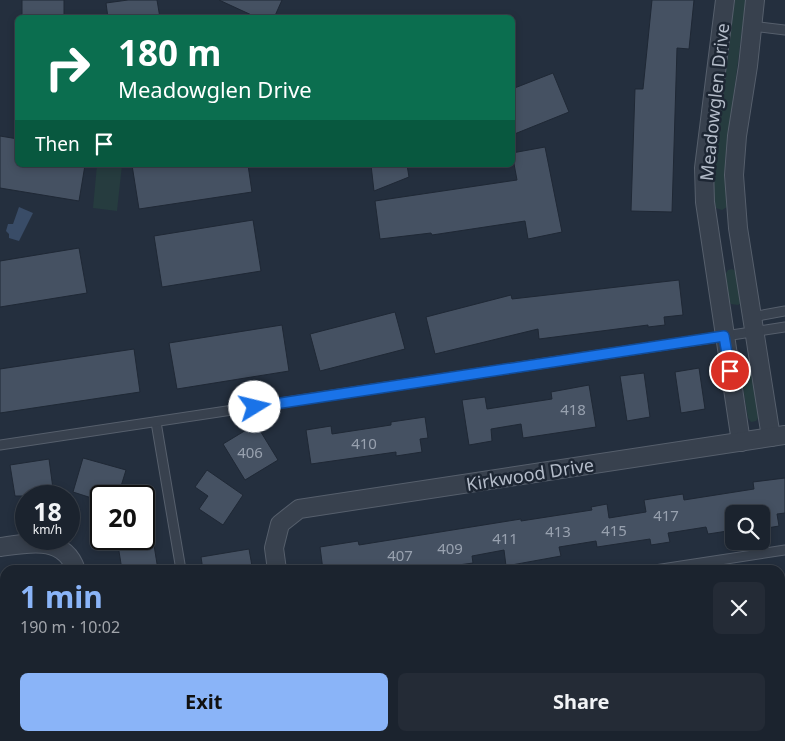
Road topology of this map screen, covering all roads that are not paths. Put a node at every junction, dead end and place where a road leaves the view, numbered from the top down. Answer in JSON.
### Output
{"nodes":[{"id":1,"x":725,"y":0,"type":"edge"},
{"id":2,"x":755,"y":0,"type":"edge"},
{"id":3,"x":752,"y":26,"type":"junction"},
{"id":4,"x":785,"y":30,"type":"edge"},
{"id":5,"x":785,"y":312,"type":"edge"},
{"id":6,"x":753,"y":324,"type":"junction"},
{"id":7,"x":785,"y":327,"type":"edge"},
{"id":8,"x":724,"y":336,"type":"junction"},
{"id":9,"x":156,"y":422,"type":"junction"},
{"id":10,"x":778,"y":436,"type":"edge"},
{"id":11,"x":741,"y":442,"type":"junction"},
{"id":12,"x":0,"y":445,"type":"edge"},
{"id":13,"x":0,"y":548,"type":"edge"},
{"id":14,"x":785,"y":550,"type":"edge"},
{"id":15,"x":74,"y":565,"type":"edge"},
{"id":16,"x":179,"y":565,"type":"edge"},
{"id":17,"x":277,"y":565,"type":"edge"},
{"id":18,"x":688,"y":565,"type":"edge"}],
"edges":[{"from":1,"to":8,"type":"street","name":"Meadowglen Drive"},
{"from":2,"to":3,"type":"street","name":"Meadowglen Drive"},
{"from":3,"to":4,"type":"lane"},
{"from":3,"to":6,"type":"street","name":"Meadowglen Drive"},
{"from":5,"to":6,"type":"lane"},
{"from":6,"to":7,"type":"lane"},
{"from":6,"to":8,"type":"lane"},
{"from":6,"to":10,"type":"street","name":"Meadowglen Drive"},
{"from":8,"to":9,"type":"lane"},
{"from":8,"to":11,"type":"street","name":"Meadowglen Drive"},
{"from":9,"to":12,"type":"lane"},
{"from":9,"to":16,"type":"lane"},
{"from":10,"to":11,"type":"street","name":"Kirkwood Drive"},
{"from":11,"to":17,"type":"street","name":"Kirkwood Drive"},
{"from":13,"to":15,"type":"street"},
{"from":14,"to":18,"type":"lane"}]}
